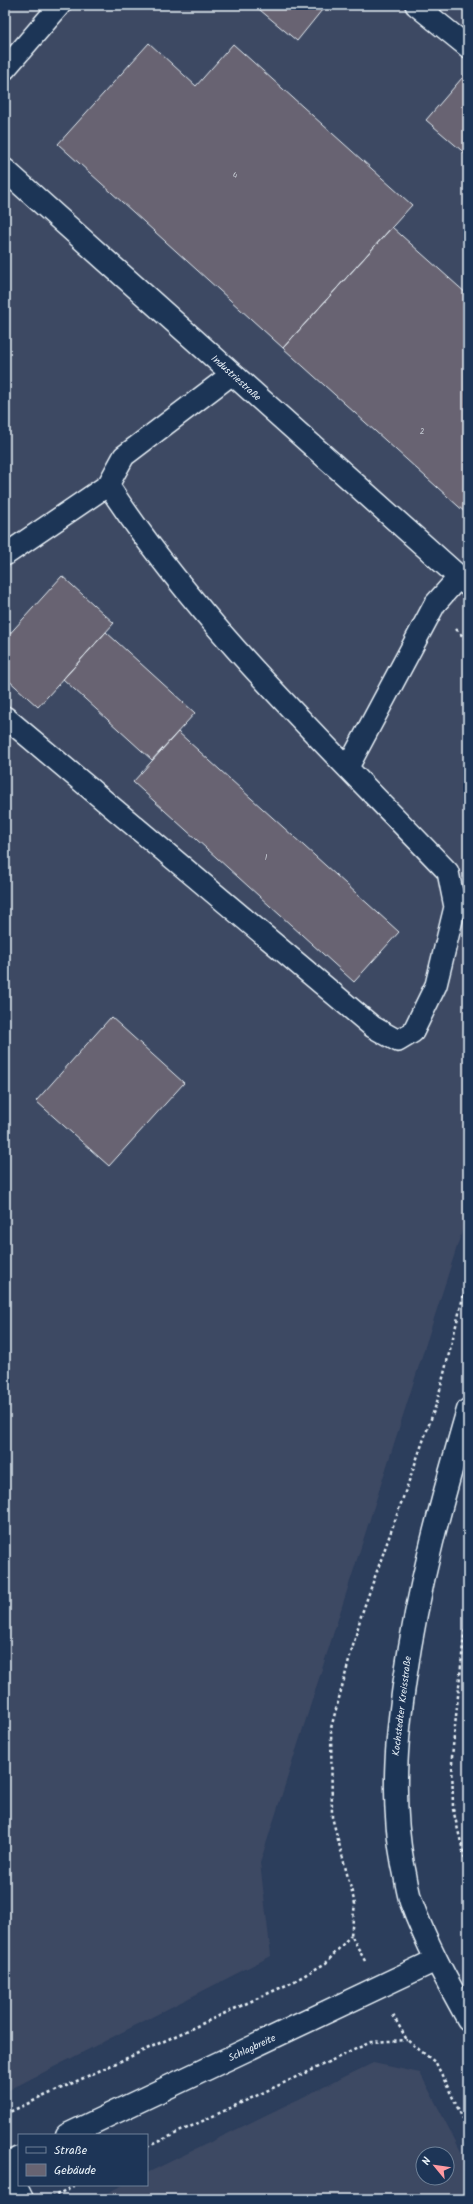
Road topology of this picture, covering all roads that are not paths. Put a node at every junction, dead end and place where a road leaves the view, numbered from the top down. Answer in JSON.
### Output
{"nodes":[{"id":1,"x":60,"y":5,"type":"edge"},
{"id":2,"x":416,"y":5,"type":"edge"},
{"id":3,"x":468,"y":47,"type":"edge"},
{"id":4,"x":5,"y":69,"type":"edge"},
{"id":5,"x":5,"y":170,"type":"edge"},
{"id":6,"x":232,"y":374,"type":"junction"},
{"id":7,"x":108,"y":485,"type":"junction"},
{"id":8,"x":5,"y":555,"type":"edge"},
{"id":9,"x":464,"y":581,"type":"edge"},
{"id":10,"x":5,"y":717,"type":"edge"},
{"id":11,"x":348,"y":767,"type":"junction"},
{"id":12,"x":468,"y":1410,"type":"edge"},
{"id":13,"x":436,"y":1960,"type":"junction"},
{"id":14,"x":468,"y":2019,"type":"edge"},
{"id":15,"x":69,"y":2134,"type":"edge"},
{"id":16,"x":18,"y":2158,"type":"edge"},
{"id":17,"x":5,"y":2165,"type":"edge"},
{"id":18,"x":22,"y":2199,"type":"edge"}],
"edges":[{"from":1,"to":4,"type":"lane"},
{"from":2,"to":3,"type":"lane"},
{"from":5,"to":6,"type":"street","name":"Industriestraße"},
{"from":6,"to":7,"type":"lane"},
{"from":6,"to":9,"type":"street","name":"Industriestraße"},
{"from":7,"to":8,"type":"lane"},
{"from":7,"to":11,"type":"lane"},
{"from":9,"to":11,"type":"lane"},
{"from":10,"to":11,"type":"lane"},
{"from":12,"to":13,"type":"street","name":"Kochstedter Kreisstraße"},
{"from":13,"to":14,"type":"street","name":"Kochstedter Kreisstraße"},
{"from":13,"to":15,"type":"street","name":"Schlagbreite"},
{"from":16,"to":17,"type":"street"},
{"from":17,"to":18,"type":"street"}]}
